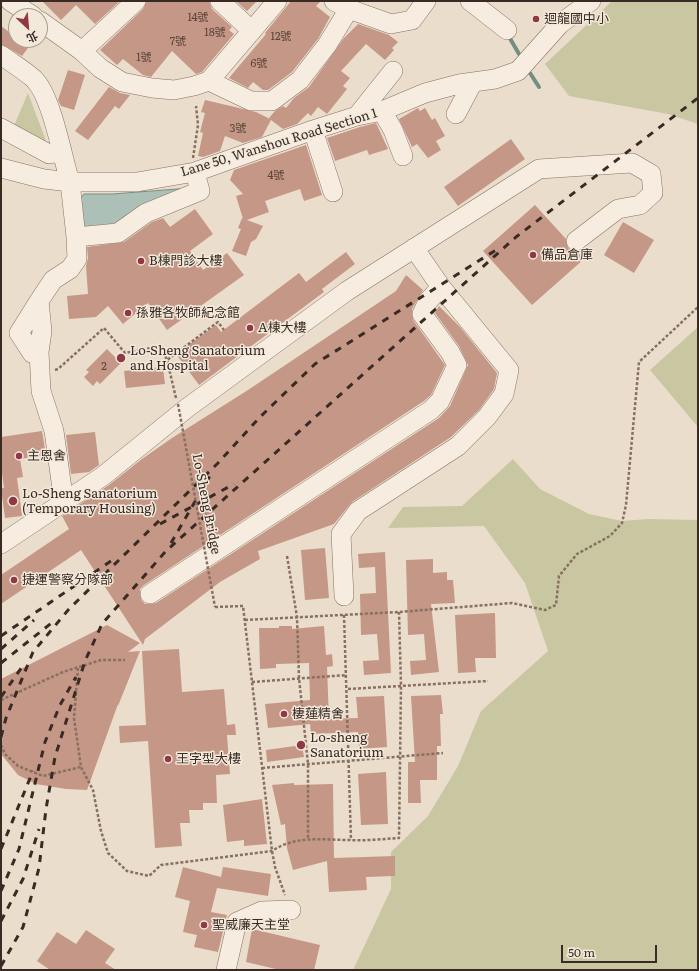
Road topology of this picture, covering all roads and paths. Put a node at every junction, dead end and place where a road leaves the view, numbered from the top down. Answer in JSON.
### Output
{"nodes":[{"id":1,"x":10,"y":1,"type":"edge"},
{"id":2,"x":136,"y":1,"type":"edge"},
{"id":3,"x":220,"y":1,"type":"edge"},
{"id":4,"x":277,"y":1,"type":"edge"},
{"id":5,"x":426,"y":1,"type":"edge"},
{"id":6,"x":470,"y":1,"type":"edge"},
{"id":7,"x":591,"y":1,"type":"edge"},
{"id":8,"x":342,"y":5,"type":"edge"},
{"id":9,"x":26,"y":8,"type":"edge"},
{"id":10,"x":48,"y":23,"type":"edge"},
{"id":11,"x":507,"y":30,"type":"dead end"},
{"id":12,"x":252,"y":31,"type":"junction"},
{"id":13,"x":82,"y":51,"type":"junction"},
{"id":14,"x":1,"y":55,"type":"edge"},
{"id":15,"x":393,"y":71,"type":"dead end"},
{"id":16,"x":209,"y":81,"type":"junction"},
{"id":17,"x":473,"y":82,"type":"junction"},
{"id":18,"x":196,"y":106,"type":"dead end"},
{"id":19,"x":382,"y":111,"type":"junction"},
{"id":20,"x":456,"y":114,"type":"dead end"},
{"id":21,"x":357,"y":116,"type":"junction"},
{"id":22,"x":1,"y":128,"type":"edge"},
{"id":23,"x":313,"y":130,"type":"junction"},
{"id":24,"x":61,"y":152,"type":"junction"},
{"id":25,"x":403,"y":156,"type":"dead end"},
{"id":26,"x":1,"y":168,"type":"edge"},
{"id":27,"x":195,"y":172,"type":"junction"},
{"id":28,"x":70,"y":182,"type":"junction"},
{"id":29,"x":333,"y":192,"type":"dead end"},
{"id":30,"x":76,"y":237,"type":"junction"},
{"id":31,"x":576,"y":241,"type":"dead end"},
{"id":32,"x":414,"y":248,"type":"junction"},
{"id":33,"x":442,"y":287,"type":"junction"},
{"id":34,"x":698,"y":307,"type":"edge"},
{"id":35,"x":224,"y":330,"type":"dead end"},
{"id":36,"x":167,"y":360,"type":"junction"},
{"id":37,"x":40,"y":361,"type":"junction"},
{"id":38,"x":64,"y":503,"type":"junction"},
{"id":39,"x":1,"y":544,"type":"edge"},
{"id":40,"x":286,"y":556,"type":"dead end"},
{"id":41,"x":150,"y":594,"type":"dead end"},
{"id":42,"x":344,"y":606,"type":"junction"},
{"id":43,"x":399,"y":612,"type":"junction"},
{"id":44,"x":297,"y":617,"type":"junction"},
{"id":45,"x":245,"y":620,"type":"junction"},
{"id":46,"x":125,"y":660,"type":"dead end"},
{"id":47,"x":78,"y":668,"type":"junction"},
{"id":48,"x":347,"y":675,"type":"junction"},
{"id":49,"x":299,"y":678,"type":"junction"},
{"id":50,"x":488,"y":681,"type":"dead end"},
{"id":51,"x":252,"y":682,"type":"junction"},
{"id":52,"x":401,"y":686,"type":"junction"},
{"id":53,"x":348,"y":689,"type":"junction"},
{"id":54,"x":1,"y":700,"type":"edge"},
{"id":55,"x":1,"y":745,"type":"edge"},
{"id":56,"x":444,"y":753,"type":"dead end"},
{"id":57,"x":400,"y":756,"type":"junction"},
{"id":58,"x":349,"y":760,"type":"junction"},
{"id":59,"x":308,"y":764,"type":"junction"},
{"id":60,"x":81,"y":767,"type":"junction"},
{"id":61,"x":262,"y":768,"type":"junction"},
{"id":62,"x":308,"y":838,"type":"junction"},
{"id":63,"x":351,"y":840,"type":"junction"},
{"id":64,"x":272,"y":851,"type":"junction"},
{"id":65,"x":291,"y":910,"type":"joint"},
{"id":66,"x":226,"y":970,"type":"edge"}],
"edges":[{"from":1,"to":9,"type":"street"},
{"from":2,"to":13,"type":"street"},
{"from":3,"to":12,"type":"street"},
{"from":4,"to":12,"type":"street"},
{"from":5,"to":8,"type":"street"},
{"from":6,"to":11,"type":"street"},
{"from":7,"to":17,"type":"street","name":"Lane 50, Wanshou Road Section 1"},
{"from":8,"to":16,"type":"street"},
{"from":10,"to":13,"type":"street"},
{"from":12,"to":16,"type":"street"},
{"from":13,"to":16,"type":"street"},
{"from":14,"to":24,"type":"street"},
{"from":15,"to":21,"type":"street"},
{"from":17,"to":19,"type":"street","name":"Lane 50, Wanshou Road Section 1"},
{"from":17,"to":20,"type":"street"},
{"from":18,"to":27,"type":"path"},
{"from":19,"to":21,"type":"street","name":"Lane 50, Wanshou Road Section 1"},
{"from":19,"to":25,"type":"street"},
{"from":21,"to":23,"type":"street","name":"Lane 50, Wanshou Road Section 1"},
{"from":22,"to":24,"type":"street"},
{"from":23,"to":27,"type":"street","name":"Lane 50, Wanshou Road Section 1"},
{"from":23,"to":29,"type":"street"},
{"from":24,"to":28,"type":"street"},
{"from":26,"to":28,"type":"street","name":"Lane 50, Wanshou Road Section 1"},
{"from":27,"to":28,"type":"street","name":"Lane 50, Wanshou Road Section 1"},
{"from":27,"to":30,"type":"street"},
{"from":28,"to":30,"type":"street"},
{"from":30,"to":37,"type":"street"},
{"from":31,"to":32,"type":"street"},
{"from":32,"to":33,"type":"street"},
{"from":32,"to":38,"type":"street"},
{"from":33,"to":41,"type":"street"},
{"from":33,"to":42,"type":"street"},
{"from":34,"to":43,"type":"path"},
{"from":35,"to":36,"type":"path"},
{"from":36,"to":37,"type":"path"},
{"from":36,"to":45,"type":"path","name":"Lo-Sheng Bridge","bridge":true},
{"from":37,"to":38,"type":"street"},
{"from":38,"to":39,"type":"street"},
{"from":40,"to":44,"type":"path"},
{"from":42,"to":43,"type":"path"},
{"from":42,"to":44,"type":"path"},
{"from":42,"to":48,"type":"path"},
{"from":43,"to":52,"type":"path"},
{"from":44,"to":45,"type":"path"},
{"from":44,"to":49,"type":"path"},
{"from":45,"to":51,"type":"path"},
{"from":46,"to":47,"type":"path"},
{"from":47,"to":54,"type":"path"},
{"from":47,"to":60,"type":"path"},
{"from":48,"to":49,"type":"path"},
{"from":48,"to":53,"type":"path"},
{"from":49,"to":51,"type":"path"},
{"from":49,"to":59,"type":"path"},
{"from":50,"to":52,"type":"path"},
{"from":51,"to":61,"type":"path"},
{"from":52,"to":53,"type":"path"},
{"from":52,"to":57,"type":"path"},
{"from":53,"to":58,"type":"path"},
{"from":55,"to":60,"type":"path"},
{"from":56,"to":57,"type":"path"},
{"from":57,"to":58,"type":"path"},
{"from":57,"to":63,"type":"path"},
{"from":58,"to":59,"type":"path"},
{"from":58,"to":63,"type":"path"},
{"from":59,"to":61,"type":"path"},
{"from":59,"to":62,"type":"path"},
{"from":60,"to":64,"type":"path"},
{"from":61,"to":64,"type":"path"},
{"from":62,"to":63,"type":"path"},
{"from":62,"to":64,"type":"path"},
{"from":64,"to":65,"type":"path"},
{"from":65,"to":66,"type":"street"}]}
